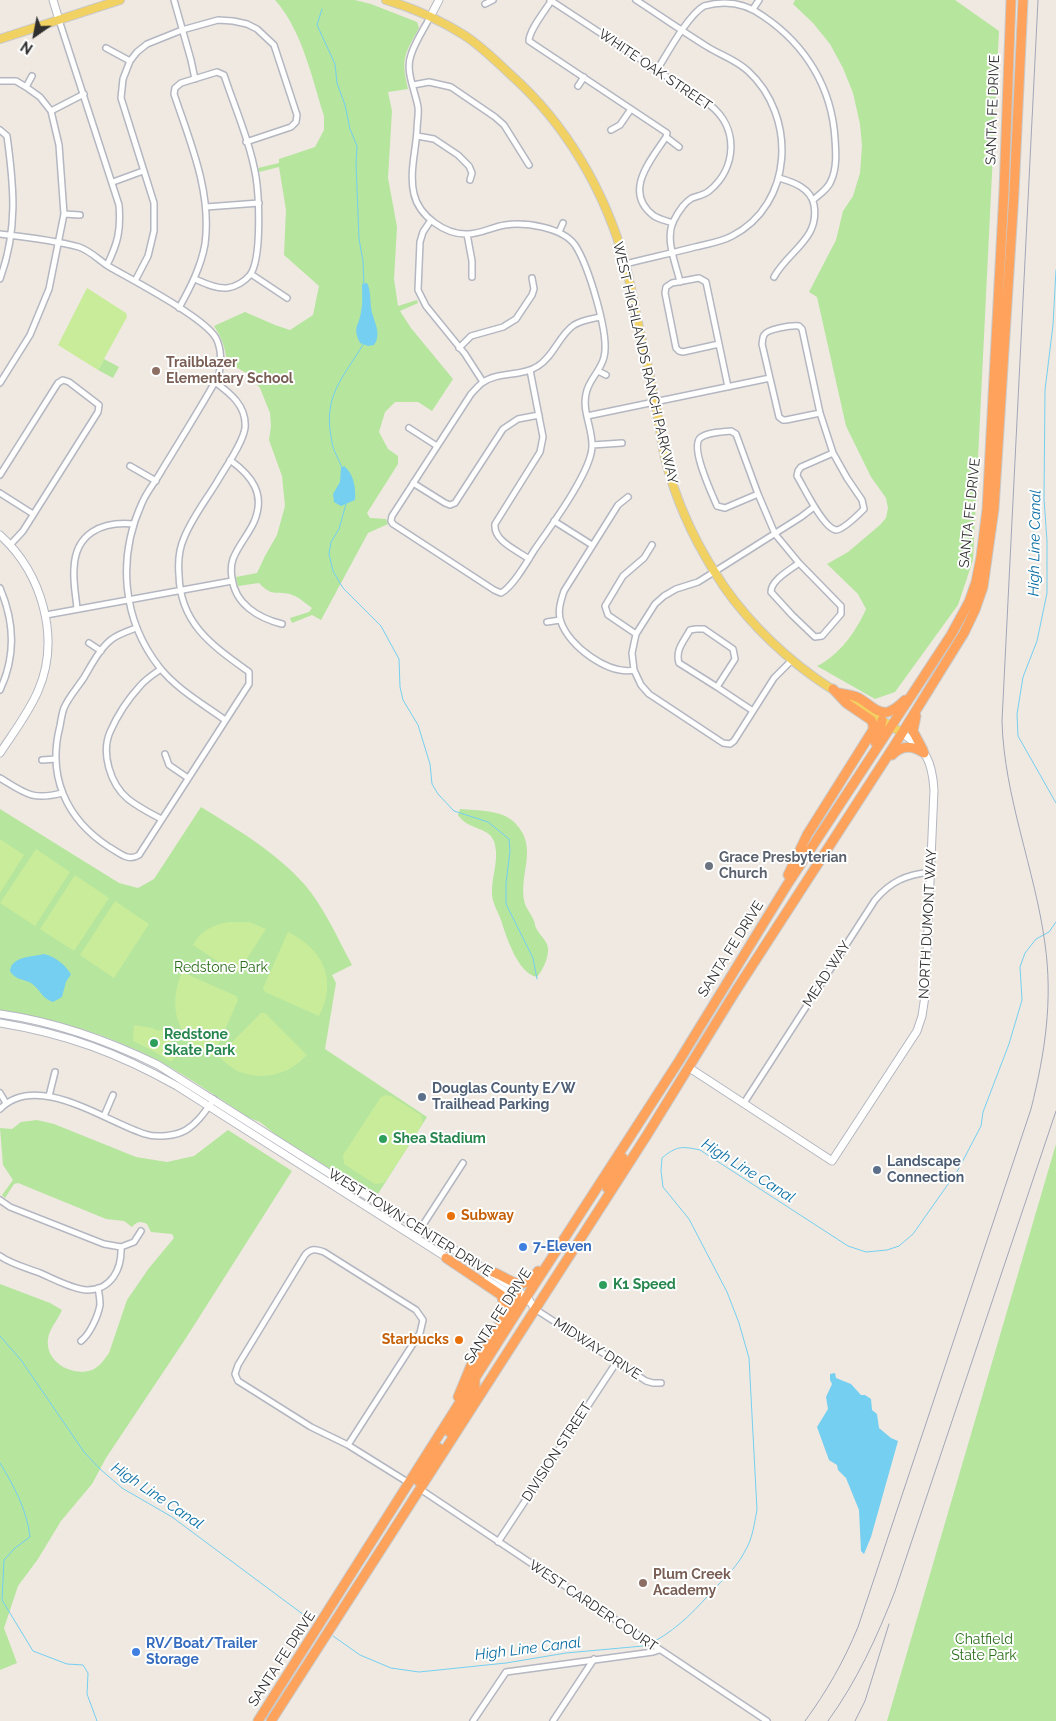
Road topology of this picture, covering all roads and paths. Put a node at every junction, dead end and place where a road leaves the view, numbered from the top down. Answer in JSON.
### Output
{"nodes":[{"id":1,"x":53,"y":0,"type":"edge"},
{"id":2,"x":120,"y":0,"type":"edge"},
{"id":3,"x":174,"y":0,"type":"edge"},
{"id":4,"x":386,"y":0,"type":"edge"},
{"id":5,"x":439,"y":0,"type":"edge"},
{"id":6,"x":493,"y":0,"type":"edge"},
{"id":7,"x":550,"y":0,"type":"edge"},
{"id":8,"x":636,"y":0,"type":"edge"},
{"id":9,"x":759,"y":0,"type":"edge"},
{"id":10,"x":1011,"y":0,"type":"edge"},
{"id":11,"x":1023,"y":0,"type":"edge"},
{"id":12,"x":485,"y":4,"type":"dead end"},
{"id":13,"x":753,"y":9,"type":"junction"},
{"id":14,"x":430,"y":18,"type":"junction"},
{"id":15,"x":59,"y":20,"type":"junction"},
{"id":16,"x":182,"y":30,"type":"junction"},
{"id":17,"x":683,"y":30,"type":"junction"},
{"id":18,"x":0,"y":39,"type":"edge"},
{"id":19,"x":106,"y":48,"type":"dead end"},
{"id":20,"x":130,"y":61,"type":"junction"},
{"id":21,"x":657,"y":70,"type":"junction"},
{"id":22,"x":32,"y":76,"type":"dead end"},
{"id":23,"x":584,"y":77,"type":"junction"},
{"id":24,"x":195,"y":79,"type":"junction"},
{"id":25,"x":0,"y":81,"type":"edge"},
{"id":26,"x":413,"y":85,"type":"junction"},
{"id":27,"x":578,"y":86,"type":"dead end"},
{"id":28,"x":26,"y":87,"type":"junction"},
{"id":29,"x":84,"y":94,"type":"junction"},
{"id":30,"x":631,"y":109,"type":"junction"},
{"id":31,"x":51,"y":111,"type":"junction"},
{"id":32,"x":0,"y":130,"type":"edge"},
{"id":33,"x":611,"y":130,"type":"dead end"},
{"id":34,"x":417,"y":136,"type":"junction"},
{"id":35,"x":666,"y":137,"type":"junction"},
{"id":36,"x":246,"y":142,"type":"junction"},
{"id":37,"x":679,"y":147,"type":"dead end"},
{"id":38,"x":528,"y":165,"type":"dead end"},
{"id":39,"x":143,"y":171,"type":"junction"},
{"id":40,"x":779,"y":178,"type":"junction"},
{"id":41,"x":470,"y":180,"type":"dead end"},
{"id":42,"x":113,"y":182,"type":"junction"},
{"id":43,"x":813,"y":200,"type":"junction"},
{"id":44,"x":259,"y":203,"type":"junction"},
{"id":45,"x":206,"y":207,"type":"junction"},
{"id":46,"x":64,"y":214,"type":"junction"},
{"id":47,"x":80,"y":214,"type":"dead end"},
{"id":48,"x":431,"y":220,"type":"junction"},
{"id":49,"x":563,"y":223,"type":"dead end"},
{"id":50,"x":673,"y":223,"type":"junction"},
{"id":51,"x":559,"y":232,"type":"junction"},
{"id":52,"x":0,"y":234,"type":"edge"},
{"id":53,"x":467,"y":234,"type":"junction"},
{"id":54,"x":11,"y":235,"type":"junction"},
{"id":55,"x":59,"y":243,"type":"junction"},
{"id":56,"x":673,"y":252,"type":"junction"},
{"id":57,"x":625,"y":264,"type":"junction"},
{"id":58,"x":107,"y":265,"type":"junction"},
{"id":59,"x":251,"y":274,"type":"junction"},
{"id":60,"x":774,"y":276,"type":"dead end"},
{"id":61,"x":472,"y":277,"type":"dead end"},
{"id":62,"x":532,"y":278,"type":"dead end"},
{"id":63,"x":0,"y":279,"type":"edge"},
{"id":64,"x":195,"y":279,"type":"junction"},
{"id":65,"x":135,"y":281,"type":"junction"},
{"id":66,"x":680,"y":282,"type":"junction"},
{"id":67,"x":287,"y":298,"type":"dead end"},
{"id":68,"x":179,"y":308,"type":"junction"},
{"id":69,"x":600,"y":317,"type":"junction"},
{"id":70,"x":719,"y":344,"type":"junction"},
{"id":71,"x":459,"y":348,"type":"junction"},
{"id":72,"x":530,"y":370,"type":"junction"},
{"id":73,"x":598,"y":371,"type":"junction"},
{"id":74,"x":606,"y":375,"type":"dead end"},
{"id":75,"x":770,"y":378,"type":"junction"},
{"id":76,"x":216,"y":382,"type":"junction"},
{"id":77,"x":483,"y":382,"type":"junction"},
{"id":78,"x":0,"y":383,"type":"edge"},
{"id":79,"x":728,"y":387,"type":"junction"},
{"id":80,"x":655,"y":401,"type":"junction"},
{"id":81,"x":820,"y":413,"type":"junction"},
{"id":82,"x":540,"y":415,"type":"junction"},
{"id":83,"x":587,"y":416,"type":"junction"},
{"id":84,"x":409,"y":428,"type":"dead end"},
{"id":85,"x":622,"y":443,"type":"dead end"},
{"id":86,"x":592,"y":445,"type":"junction"},
{"id":87,"x":436,"y":446,"type":"junction"},
{"id":88,"x":833,"y":452,"type":"junction"},
{"id":89,"x":230,"y":460,"type":"junction"},
{"id":90,"x":130,"y":466,"type":"dead end"},
{"id":91,"x":0,"y":475,"type":"edge"},
{"id":92,"x":156,"y":481,"type":"junction"},
{"id":93,"x":413,"y":483,"type":"junction"},
{"id":94,"x":0,"y":493,"type":"edge"},
{"id":95,"x":758,"y":494,"type":"junction"},
{"id":96,"x":628,"y":497,"type":"dead end"},
{"id":97,"x":814,"y":507,"type":"junction"},
{"id":98,"x":33,"y":514,"type":"junction"},
{"id":99,"x":554,"y":521,"type":"junction"},
{"id":100,"x":134,"y":524,"type":"junction"},
{"id":101,"x":775,"y":534,"type":"junction"},
{"id":102,"x":0,"y":535,"type":"edge"},
{"id":103,"x":10,"y":544,"type":"junction"},
{"id":104,"x":592,"y":545,"type":"junction"},
{"id":105,"x":652,"y":545,"type":"dead end"},
{"id":106,"x":529,"y":558,"type":"junction"},
{"id":107,"x":799,"y":563,"type":"junction"},
{"id":108,"x":714,"y":572,"type":"junction"},
{"id":109,"x":232,"y":581,"type":"junction"},
{"id":110,"x":0,"y":588,"type":"edge"},
{"id":111,"x":179,"y":591,"type":"junction"},
{"id":112,"x":128,"y":600,"type":"junction"},
{"id":113,"x":77,"y":609,"type":"junction"},
{"id":114,"x":46,"y":615,"type":"junction"},
{"id":115,"x":560,"y":620,"type":"junction"},
{"id":116,"x":547,"y":622,"type":"dead end"},
{"id":117,"x":282,"y":624,"type":"dead end"},
{"id":118,"x":136,"y":628,"type":"junction"},
{"id":119,"x":636,"y":634,"type":"junction"},
{"id":120,"x":89,"y":643,"type":"dead end"},
{"id":121,"x":101,"y":651,"type":"junction"},
{"id":122,"x":792,"y":660,"type":"junction"},
{"id":123,"x":161,"y":669,"type":"junction"},
{"id":124,"x":634,"y":670,"type":"junction"},
{"id":125,"x":717,"y":688,"type":"junction"},
{"id":126,"x":0,"y":690,"type":"edge"},
{"id":127,"x":836,"y":691,"type":"junction"},
{"id":128,"x":912,"y":694,"type":"junction"},
{"id":129,"x":923,"y":698,"type":"junction"},
{"id":130,"x":753,"y":711,"type":"junction"},
{"id":131,"x":226,"y":720,"type":"junction"},
{"id":132,"x":882,"y":720,"type":"junction"},
{"id":133,"x":891,"y":726,"type":"junction"},
{"id":134,"x":902,"y":733,"type":"junction"},
{"id":135,"x":924,"y":752,"type":"junction"},
{"id":136,"x":0,"y":753,"type":"edge"},
{"id":137,"x":165,"y":754,"type":"dead end"},
{"id":138,"x":56,"y":758,"type":"junction"},
{"id":139,"x":42,"y":760,"type":"dead end"},
{"id":140,"x":882,"y":764,"type":"junction"},
{"id":141,"x":0,"y":778,"type":"edge"},
{"id":142,"x":188,"y":778,"type":"junction"},
{"id":143,"x":62,"y":793,"type":"junction"},
{"id":144,"x":161,"y":819,"type":"junction"},
{"id":145,"x":810,"y":850,"type":"junction"},
{"id":146,"x":930,"y":872,"type":"junction"},
{"id":147,"x":787,"y":885,"type":"junction"},
{"id":148,"x":728,"y":1003,"type":"junction"},
{"id":149,"x":0,"y":1014,"type":"edge"},
{"id":150,"x":0,"y":1023,"type":"edge"},
{"id":151,"x":692,"y":1039,"type":"junction"},
{"id":152,"x":688,"y":1067,"type":"junction"},
{"id":153,"x":55,"y":1072,"type":"dead end"},
{"id":154,"x":0,"y":1093,"type":"edge"},
{"id":155,"x":113,"y":1095,"type":"dead end"},
{"id":156,"x":49,"y":1096,"type":"junction"},
{"id":157,"x":214,"y":1099,"type":"junction"},
{"id":158,"x":6,"y":1103,"type":"junction"},
{"id":159,"x":744,"y":1103,"type":"junction"},
{"id":160,"x":209,"y":1106,"type":"junction"},
{"id":161,"x":0,"y":1109,"type":"edge"},
{"id":162,"x":104,"y":1116,"type":"junction"},
{"id":163,"x":464,"y":1163,"type":"dead end"},
{"id":164,"x":590,"y":1199,"type":"junction"},
{"id":165,"x":0,"y":1200,"type":"edge"},
{"id":166,"x":600,"y":1208,"type":"junction"},
{"id":167,"x":421,"y":1228,"type":"junction"},
{"id":168,"x":141,"y":1231,"type":"dead end"},
{"id":169,"x":121,"y":1247,"type":"junction"},
{"id":170,"x":0,"y":1256,"type":"edge"},
{"id":171,"x":446,"y":1258,"type":"junction"},
{"id":172,"x":485,"y":1270,"type":"junction"},
{"id":173,"x":98,"y":1288,"type":"junction"},
{"id":174,"x":521,"y":1298,"type":"junction"},
{"id":175,"x":535,"y":1309,"type":"junction"},
{"id":176,"x":81,"y":1341,"type":"dead end"},
{"id":177,"x":616,"y":1363,"type":"junction"},
{"id":178,"x":475,"y":1378,"type":"junction"},
{"id":179,"x":661,"y":1383,"type":"dead end"},
{"id":180,"x":457,"y":1408,"type":"junction"},
{"id":181,"x":348,"y":1445,"type":"junction"},
{"id":182,"x":409,"y":1483,"type":"junction"},
{"id":183,"x":420,"y":1489,"type":"junction"},
{"id":184,"x":498,"y":1542,"type":"junction"},
{"id":185,"x":368,"y":1570,"type":"junction"},
{"id":186,"x":659,"y":1650,"type":"junction"},
{"id":187,"x":594,"y":1659,"type":"junction"},
{"id":188,"x":258,"y":1721,"type":"edge"},
{"id":189,"x":271,"y":1721,"type":"edge"},
{"id":190,"x":473,"y":1721,"type":"edge"},
{"id":191,"x":553,"y":1721,"type":"edge"},
{"id":192,"x":767,"y":1721,"type":"edge"}],
"edges":[{"from":1,"to":15,"type":"street"},
{"from":2,"to":15,"type":"main road"},
{"from":3,"to":16,"type":"street"},
{"from":4,"to":14,"type":"main road","name":"WEST HIGHLANDS RANCH PARKWAY"},
{"from":5,"to":14,"type":"street"},
{"from":6,"to":12,"type":"street"},
{"from":7,"to":21,"type":"street","name":"WHITE OAK STREET"},
{"from":7,"to":23,"type":"street"},
{"from":8,"to":17,"type":"street"},
{"from":9,"to":13,"type":"street"},
{"from":10,"to":128,"type":"highway","name":"SANTA FE DRIVE"},
{"from":11,"to":129,"type":"highway","name":"SANTA FE DRIVE"},
{"from":13,"to":17,"type":"street"},
{"from":13,"to":43,"type":"street"},
{"from":14,"to":26,"type":"street"},
{"from":14,"to":57,"type":"main road","name":"WEST HIGHLANDS RANCH PARKWAY"},
{"from":15,"to":18,"type":"main road"},
{"from":15,"to":29,"type":"street"},
{"from":16,"to":20,"type":"street"},
{"from":16,"to":24,"type":"street"},
{"from":16,"to":36,"type":"street"},
{"from":17,"to":21,"type":"street"},
{"from":17,"to":40,"type":"street"},
{"from":19,"to":20,"type":"street"},
{"from":20,"to":39,"type":"street"},
{"from":21,"to":50,"type":"street","name":"WHITE OAK STREET"},
{"from":22,"to":28,"type":"street"},
{"from":23,"to":27,"type":"street"},
{"from":23,"to":30,"type":"street"},
{"from":24,"to":36,"type":"street"},
{"from":24,"to":45,"type":"street"},
{"from":25,"to":28,"type":"street"},
{"from":26,"to":34,"type":"street"},
{"from":26,"to":38,"type":"street"},
{"from":28,"to":31,"type":"street"},
{"from":29,"to":31,"type":"street"},
{"from":29,"to":42,"type":"street"},
{"from":30,"to":33,"type":"street"},
{"from":30,"to":35,"type":"street"},
{"from":31,"to":46,"type":"street"},
{"from":32,"to":54,"type":"street"},
{"from":34,"to":41,"type":"street"},
{"from":34,"to":48,"type":"street"},
{"from":35,"to":37,"type":"street"},
{"from":35,"to":50,"type":"street"},
{"from":36,"to":44,"type":"street"},
{"from":39,"to":42,"type":"street"},
{"from":39,"to":65,"type":"street"},
{"from":40,"to":43,"type":"street"},
{"from":40,"to":56,"type":"street"},
{"from":42,"to":58,"type":"street"},
{"from":43,"to":60,"type":"street"},
{"from":44,"to":45,"type":"street"},
{"from":44,"to":59,"type":"street"},
{"from":45,"to":64,"type":"street"},
{"from":46,"to":47,"type":"street"},
{"from":46,"to":55,"type":"street"},
{"from":48,"to":53,"type":"street"},
{"from":48,"to":71,"type":"street"},
{"from":49,"to":51,"type":"street"},
{"from":50,"to":56,"type":"street"},
{"from":51,"to":53,"type":"street"},
{"from":51,"to":69,"type":"street"},
{"from":52,"to":54,"type":"street"},
{"from":53,"to":61,"type":"street"},
{"from":54,"to":55,"type":"street"},
{"from":54,"to":63,"type":"street"},
{"from":55,"to":58,"type":"street"},
{"from":55,"to":78,"type":"street"},
{"from":56,"to":57,"type":"street"},
{"from":56,"to":66,"type":"street"},
{"from":57,"to":80,"type":"main road","name":"WEST HIGHLANDS RANCH PARKWAY"},
{"from":58,"to":65,"type":"street"},
{"from":59,"to":64,"type":"street"},
{"from":59,"to":67,"type":"street"},
{"from":62,"to":71,"type":"street"},
{"from":64,"to":68,"type":"street"},
{"from":65,"to":68,"type":"street"},
{"from":66,"to":70,"type":"street"},
{"from":66,"to":70,"type":"street"},
{"from":68,"to":76,"type":"street"},
{"from":69,"to":72,"type":"street"},
{"from":69,"to":73,"type":"street"},
{"from":70,"to":79,"type":"street"},
{"from":71,"to":77,"type":"street"},
{"from":72,"to":77,"type":"street"},
{"from":72,"to":82,"type":"street"},
{"from":73,"to":74,"type":"street"},
{"from":73,"to":83,"type":"street"},
{"from":75,"to":79,"type":"street"},
{"from":75,"to":81,"type":"street"},
{"from":75,"to":81,"type":"street"},
{"from":76,"to":89,"type":"street"},
{"from":76,"to":92,"type":"street"},
{"from":77,"to":87,"type":"street"},
{"from":79,"to":80,"type":"street"},
{"from":80,"to":83,"type":"street"},
{"from":80,"to":108,"type":"main road","name":"WEST HIGHLANDS RANCH PARKWAY"},
{"from":81,"to":88,"type":"street"},
{"from":82,"to":93,"type":"street"},
{"from":82,"to":106,"type":"street"},
{"from":83,"to":86,"type":"street"},
{"from":84,"to":87,"type":"street"},
{"from":85,"to":86,"type":"street"},
{"from":86,"to":99,"type":"street"},
{"from":87,"to":93,"type":"street"},
{"from":88,"to":97,"type":"street"},
{"from":88,"to":97,"type":"street"},
{"from":89,"to":109,"type":"street"},
{"from":89,"to":111,"type":"street"},
{"from":90,"to":92,"type":"street"},
{"from":91,"to":98,"type":"street"},
{"from":92,"to":100,"type":"street"},
{"from":93,"to":106,"type":"street"},
{"from":94,"to":98,"type":"street"},
{"from":95,"to":95,"type":"street"},
{"from":95,"to":101,"type":"street"},
{"from":96,"to":104,"type":"street"},
{"from":97,"to":101,"type":"street"},
{"from":98,"to":103,"type":"street"},
{"from":99,"to":104,"type":"street"},
{"from":99,"to":106,"type":"street"},
{"from":100,"to":112,"type":"street"},
{"from":100,"to":113,"type":"street"},
{"from":101,"to":107,"type":"street"},
{"from":101,"to":108,"type":"street"},
{"from":102,"to":103,"type":"street"},
{"from":103,"to":114,"type":"street"},
{"from":104,"to":115,"type":"street"},
{"from":105,"to":119,"type":"street"},
{"from":107,"to":107,"type":"street"},
{"from":108,"to":119,"type":"street"},
{"from":108,"to":122,"type":"main road","name":"WEST HIGHLANDS RANCH PARKWAY"},
{"from":109,"to":111,"type":"street"},
{"from":109,"to":117,"type":"street"},
{"from":110,"to":126,"type":"street"},
{"from":111,"to":112,"type":"street"},
{"from":111,"to":131,"type":"street"},
{"from":112,"to":113,"type":"street"},
{"from":112,"to":118,"type":"street"},
{"from":113,"to":114,"type":"street"},
{"from":114,"to":136,"type":"street"},
{"from":115,"to":116,"type":"street"},
{"from":115,"to":124,"type":"street"},
{"from":118,"to":121,"type":"street"},
{"from":118,"to":123,"type":"street"},
{"from":119,"to":124,"type":"street"},
{"from":120,"to":121,"type":"street"},
{"from":121,"to":138,"type":"street"},
{"from":122,"to":127,"type":"main road","name":"WEST HIGHLANDS RANCH PARKWAY"},
{"from":122,"to":130,"type":"street"},
{"from":123,"to":131,"type":"street"},
{"from":123,"to":144,"type":"street"},
{"from":124,"to":130,"type":"street"},
{"from":125,"to":125,"type":"street"},
{"from":125,"to":130,"type":"street"},
{"from":127,"to":128,"type":"highway"},
{"from":127,"to":132,"type":"main road","name":"WEST HIGHLANDS RANCH PARKWAY"},
{"from":127,"to":147,"type":"highway"},
{"from":128,"to":133,"type":"highway","name":"SANTA FE DRIVE"},
{"from":129,"to":134,"type":"highway","name":"SANTA FE DRIVE"},
{"from":129,"to":135,"type":"highway"},
{"from":131,"to":142,"type":"street"},
{"from":132,"to":133,"type":"main road","name":"WEST HIGHLANDS RANCH PARKWAY"},
{"from":132,"to":145,"type":"highway"},
{"from":133,"to":134,"type":"main road","name":"WEST HIGHLANDS RANCH PARKWAY"},
{"from":133,"to":145,"type":"highway","name":"SANTA FE DRIVE"},
{"from":134,"to":135,"type":"street"},
{"from":134,"to":140,"type":"highway","name":"SANTA FE DRIVE"},
{"from":135,"to":140,"type":"highway"},
{"from":135,"to":146,"type":"street","name":"NORTH DUMONT WAY"},
{"from":137,"to":142,"type":"street"},
{"from":138,"to":139,"type":"street"},
{"from":138,"to":143,"type":"street"},
{"from":140,"to":148,"type":"highway","name":"SANTA FE DRIVE"},
{"from":141,"to":143,"type":"street"},
{"from":142,"to":144,"type":"street"},
{"from":143,"to":144,"type":"street"},
{"from":145,"to":147,"type":"highway","name":"SANTA FE DRIVE"},
{"from":145,"to":148,"type":"highway"},
{"from":146,"to":159,"type":"street","name":"MEAD WAY"},
{"from":146,"to":159,"type":"street","name":"NORTH DUMONT WAY"},
{"from":147,"to":151,"type":"highway","name":"SANTA FE DRIVE"},
{"from":148,"to":152,"type":"highway","name":"SANTA FE DRIVE"},
{"from":149,"to":157,"type":"street","name":"WEST TOWN CENTER DRIVE"},
{"from":150,"to":160,"type":"street","name":"WEST TOWN CENTER DRIVE"},
{"from":151,"to":164,"type":"highway","name":"SANTA FE DRIVE"},
{"from":151,"to":166,"type":"highway"},
{"from":152,"to":159,"type":"street"},
{"from":152,"to":166,"type":"highway","name":"SANTA FE DRIVE"},
{"from":153,"to":156,"type":"street"},
{"from":154,"to":158,"type":"street"},
{"from":155,"to":162,"type":"street"},
{"from":156,"to":158,"type":"street"},
{"from":156,"to":162,"type":"street"},
{"from":157,"to":160,"type":"street"},
{"from":157,"to":167,"type":"street","name":"WEST TOWN CENTER DRIVE"},
{"from":158,"to":161,"type":"street"},
{"from":160,"to":162,"type":"street"},
{"from":160,"to":171,"type":"street","name":"WEST TOWN CENTER DRIVE"},
{"from":163,"to":167,"type":"street"},
{"from":164,"to":172,"type":"highway"},
{"from":164,"to":174,"type":"highway","name":"SANTA FE DRIVE"},
{"from":165,"to":169,"type":"street"},
{"from":166,"to":175,"type":"highway","name":"SANTA FE DRIVE"},
{"from":167,"to":172,"type":"street","name":"WEST TOWN CENTER DRIVE"},
{"from":168,"to":169,"type":"street"},
{"from":169,"to":173,"type":"street"},
{"from":170,"to":173,"type":"street"},
{"from":171,"to":174,"type":"street","name":"WEST TOWN CENTER DRIVE"},
{"from":171,"to":180,"type":"highway"},
{"from":172,"to":174,"type":"street","name":"WEST TOWN CENTER DRIVE"},
{"from":173,"to":176,"type":"street"},
{"from":174,"to":175,"type":"street","name":"WEST TOWN CENTER DRIVE"},
{"from":174,"to":178,"type":"highway","name":"SANTA FE DRIVE"},
{"from":175,"to":177,"type":"street","name":"MIDWAY DRIVE"},
{"from":175,"to":183,"type":"highway","name":"SANTA FE DRIVE"},
{"from":177,"to":179,"type":"street","name":"MIDWAY DRIVE"},
{"from":177,"to":184,"type":"street","name":"DIVISION STREET"},
{"from":178,"to":180,"type":"highway","name":"SANTA FE DRIVE"},
{"from":178,"to":185,"type":"highway"},
{"from":180,"to":182,"type":"highway","name":"SANTA FE DRIVE"},
{"from":181,"to":181,"type":"street"},
{"from":181,"to":182,"type":"street"},
{"from":182,"to":188,"type":"highway","name":"SANTA FE DRIVE"},
{"from":183,"to":184,"type":"street","name":"WEST CARDER COURT"},
{"from":183,"to":185,"type":"highway","name":"SANTA FE DRIVE"},
{"from":184,"to":186,"type":"street","name":"WEST CARDER COURT"},
{"from":185,"to":189,"type":"highway","name":"SANTA FE DRIVE"},
{"from":186,"to":187,"type":"street"},
{"from":186,"to":192,"type":"street","name":"WEST CARDER COURT"},
{"from":187,"to":190,"type":"street"},
{"from":187,"to":191,"type":"street"}]}
